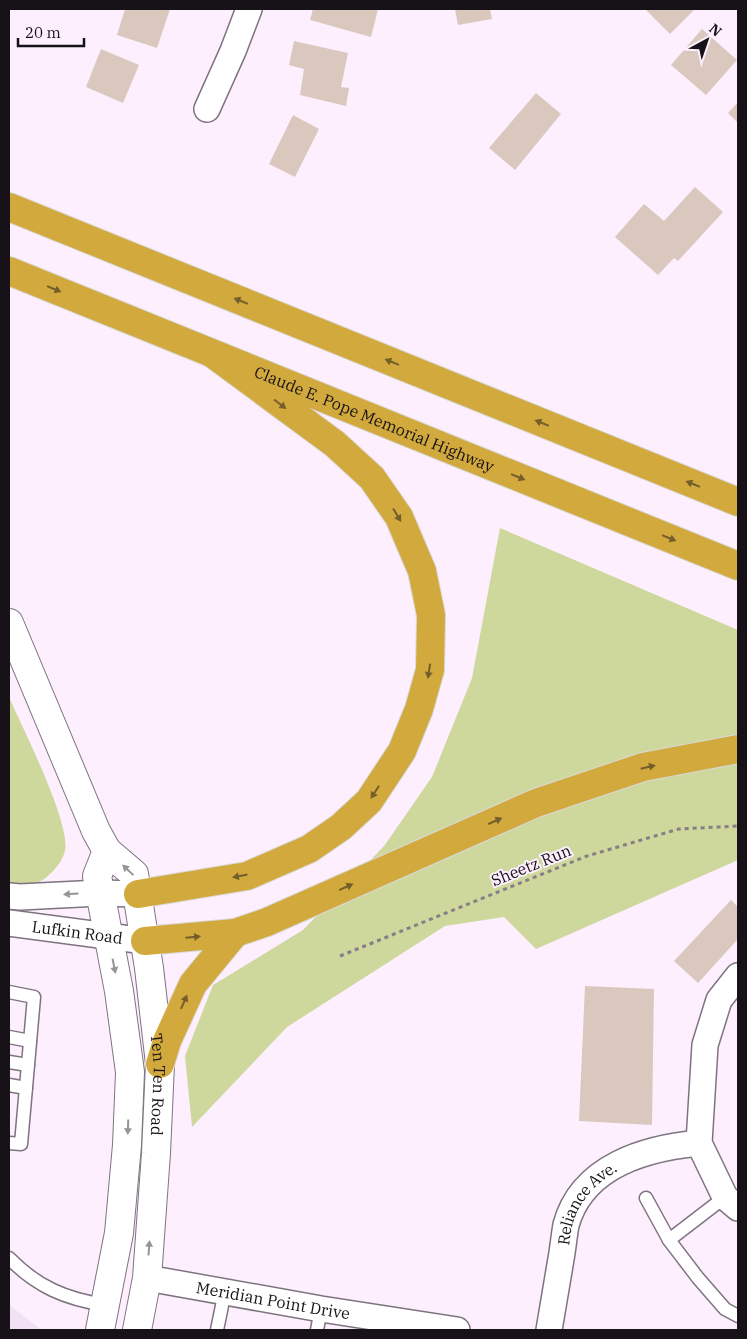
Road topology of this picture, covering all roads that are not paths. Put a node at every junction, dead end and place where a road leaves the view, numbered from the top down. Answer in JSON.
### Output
{"nodes":[{"id":1,"x":250,"y":9,"type":"edge"},
{"id":2,"x":207,"y":109,"type":"dead end"},
{"id":3,"x":9,"y":207,"type":"edge"},
{"id":4,"x":9,"y":271,"type":"edge"},
{"id":5,"x":213,"y":354,"type":"junction"},
{"id":6,"x":738,"y":502,"type":"edge"},
{"id":7,"x":738,"y":566,"type":"edge"},
{"id":8,"x":9,"y":623,"type":"edge"},
{"id":9,"x":738,"y":749,"type":"edge"},
{"id":10,"x":107,"y":851,"type":"junction"},
{"id":11,"x":100,"y":893,"type":"junction"},
{"id":12,"x":138,"y":894,"type":"junction"},
{"id":13,"x":9,"y":896,"type":"edge"},
{"id":14,"x":9,"y":923,"type":"edge"},
{"id":15,"x":235,"y":933,"type":"junction"},
{"id":16,"x":108,"y":935,"type":"junction"},
{"id":17,"x":145,"y":941,"type":"junction"},
{"id":18,"x":738,"y":976,"type":"edge"},
{"id":19,"x":9,"y":992,"type":"edge"},
{"id":20,"x":9,"y":1037,"type":"edge"},
{"id":21,"x":30,"y":1041,"type":"junction"},
{"id":22,"x":9,"y":1062,"type":"edge"},
{"id":23,"x":160,"y":1064,"type":"junction"},
{"id":24,"x":28,"y":1065,"type":"junction"},
{"id":25,"x":9,"y":1085,"type":"edge"},
{"id":26,"x":26,"y":1088,"type":"junction"},
{"id":27,"x":9,"y":1142,"type":"edge"},
{"id":28,"x":699,"y":1143,"type":"junction"},
{"id":29,"x":646,"y":1198,"type":"dead end"},
{"id":30,"x":732,"y":1202,"type":"edge"},
{"id":31,"x":669,"y":1240,"type":"junction"},
{"id":32,"x":9,"y":1258,"type":"edge"},
{"id":33,"x":146,"y":1278,"type":"junction"},
{"id":34,"x":225,"y":1291,"type":"junction"},
{"id":35,"x":738,"y":1316,"type":"edge"},
{"id":36,"x":103,"y":1318,"type":"edge"},
{"id":37,"x":319,"y":1320,"type":"edge"},
{"id":38,"x":137,"y":1330,"type":"edge"},
{"id":39,"x":217,"y":1330,"type":"edge"},
{"id":40,"x":457,"y":1330,"type":"edge"},
{"id":41,"x":549,"y":1330,"type":"edge"}],
"edges":[{"from":1,"to":2,"type":"street"},
{"from":6,"to":3,"type":"highway","one_way":true},
{"from":4,"to":5,"type":"highway","name":"Claude E. Pope Memorial Highway","one_way":true},
{"from":5,"to":7,"type":"highway","name":"Claude E. Pope Memorial Highway","one_way":true},
{"from":5,"to":12,"type":"highway","one_way":true},
{"from":8,"to":10,"type":"main road","name":"Ten Ten Road"},
{"from":15,"to":9,"type":"highway","one_way":true},
{"from":10,"to":11,"type":"main road","name":"Ten Ten Road"},
{"from":12,"to":10,"type":"main road","name":"Ten Ten Road","one_way":true},
{"from":11,"to":12,"type":"street","name":"Lufkin Road"},
{"from":11,"to":13,"type":"street","name":"Lufkin Road","one_way":true},
{"from":11,"to":16,"type":"main road","name":"Ten Ten Road"},
{"from":12,"to":17,"type":"main road","name":"Ten Ten Road"},
{"from":14,"to":16,"type":"street","name":"Lufkin Road"},
{"from":17,"to":15,"type":"highway","one_way":true},
{"from":23,"to":15,"type":"highway","one_way":true},
{"from":16,"to":17,"type":"street","name":"Lufkin Road"},
{"from":16,"to":36,"type":"main road","name":"Ten Ten Road","one_way":true},
{"from":17,"to":23,"type":"main road","name":"Ten Ten Road"},
{"from":18,"to":28,"type":"street"},
{"from":19,"to":21,"type":"lane"},
{"from":20,"to":21,"type":"lane"},
{"from":21,"to":24,"type":"lane"},
{"from":22,"to":24,"type":"lane"},
{"from":33,"to":23,"type":"main road","name":"Ten Ten Road","one_way":true},
{"from":24,"to":26,"type":"lane"},
{"from":25,"to":26,"type":"lane"},
{"from":26,"to":27,"type":"lane"},
{"from":28,"to":30,"type":"street"},
{"from":28,"to":41,"type":"street","name":"Reliance Ave."},
{"from":29,"to":31,"type":"lane"},
{"from":30,"to":31,"type":"lane"},
{"from":31,"to":35,"type":"lane"},
{"from":32,"to":36,"type":"lane"},
{"from":33,"to":34,"type":"street","name":"Meridian Point Drive"},
{"from":33,"to":38,"type":"main road","name":"Ten Ten Road"},
{"from":34,"to":37,"type":"street","name":"Meridian Point Drive"},
{"from":34,"to":39,"type":"lane"},
{"from":37,"to":40,"type":"street","name":"Meridian Point Drive"}]}
